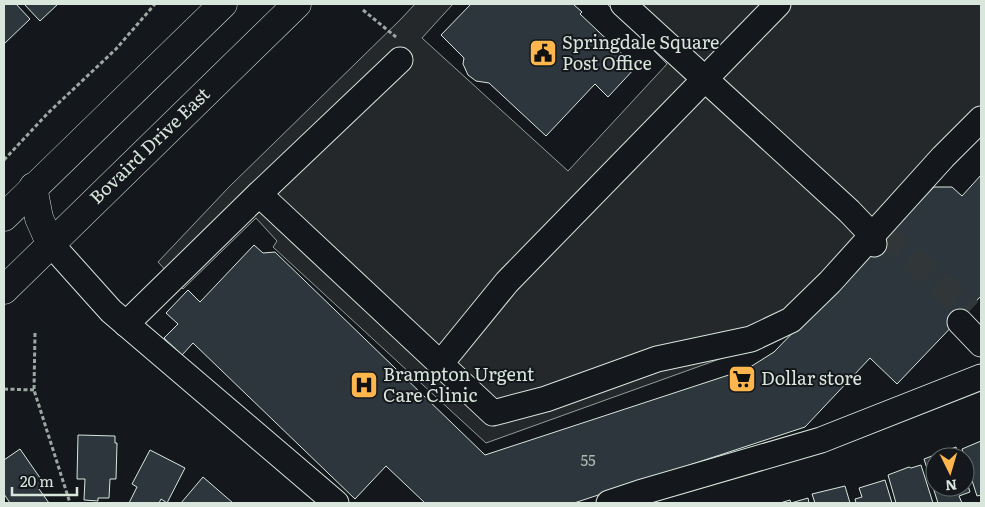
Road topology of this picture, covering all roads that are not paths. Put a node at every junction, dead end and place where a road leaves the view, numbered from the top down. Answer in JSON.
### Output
{"nodes":[{"id":1,"x":223,"y":4,"type":"edge"},
{"id":2,"x":297,"y":4,"type":"edge"},
{"id":3,"x":623,"y":4,"type":"edge"},
{"id":4,"x":778,"y":4,"type":"edge"},
{"id":5,"x":401,"y":50,"type":"road end"},
{"id":6,"x":705,"y":79,"type":"junction"},
{"id":7,"x":981,"y":119,"type":"edge"},
{"id":8,"x":33,"y":187,"type":"junction"},
{"id":9,"x":259,"y":194,"type":"junction"},
{"id":10,"x":4,"y":217,"type":"edge"},
{"id":11,"x":876,"y":238,"type":"junction"},
{"id":12,"x":50,"y":243,"type":"junction"},
{"id":13,"x":4,"y":290,"type":"edge"},
{"id":14,"x":970,"y":318,"type":"tunnel mouth"},
{"id":15,"x":126,"y":324,"type":"junction"},
{"id":16,"x":981,"y":344,"type":"edge"},
{"id":17,"x":440,"y":363,"type":"junction"},
{"id":18,"x":981,"y":377,"type":"edge"},
{"id":19,"x":336,"y":503,"type":"edge"},
{"id":20,"x":609,"y":503,"type":"edge"}],
"edges":[{"from":1,"to":8,"type":"main road"},
{"from":2,"to":12,"type":"main road","name":"Bovaird Drive East"},
{"from":3,"to":6,"type":"lane"},
{"from":4,"to":6,"type":"lane"},
{"from":5,"to":9,"type":"lane"},
{"from":6,"to":11,"type":"lane"},
{"from":6,"to":17,"type":"lane"},
{"from":7,"to":11,"type":"lane"},
{"from":8,"to":10,"type":"main road"},
{"from":8,"to":12,"type":"main road"},
{"from":9,"to":15,"type":"lane"},
{"from":9,"to":17,"type":"lane"},
{"from":11,"to":17,"type":"lane"},
{"from":12,"to":13,"type":"main road","name":"Bovaird Drive East"},
{"from":12,"to":15,"type":"lane"},
{"from":14,"to":16,"type":"lane"},
{"from":15,"to":19,"type":"lane"},
{"from":18,"to":20,"type":"lane"}]}
